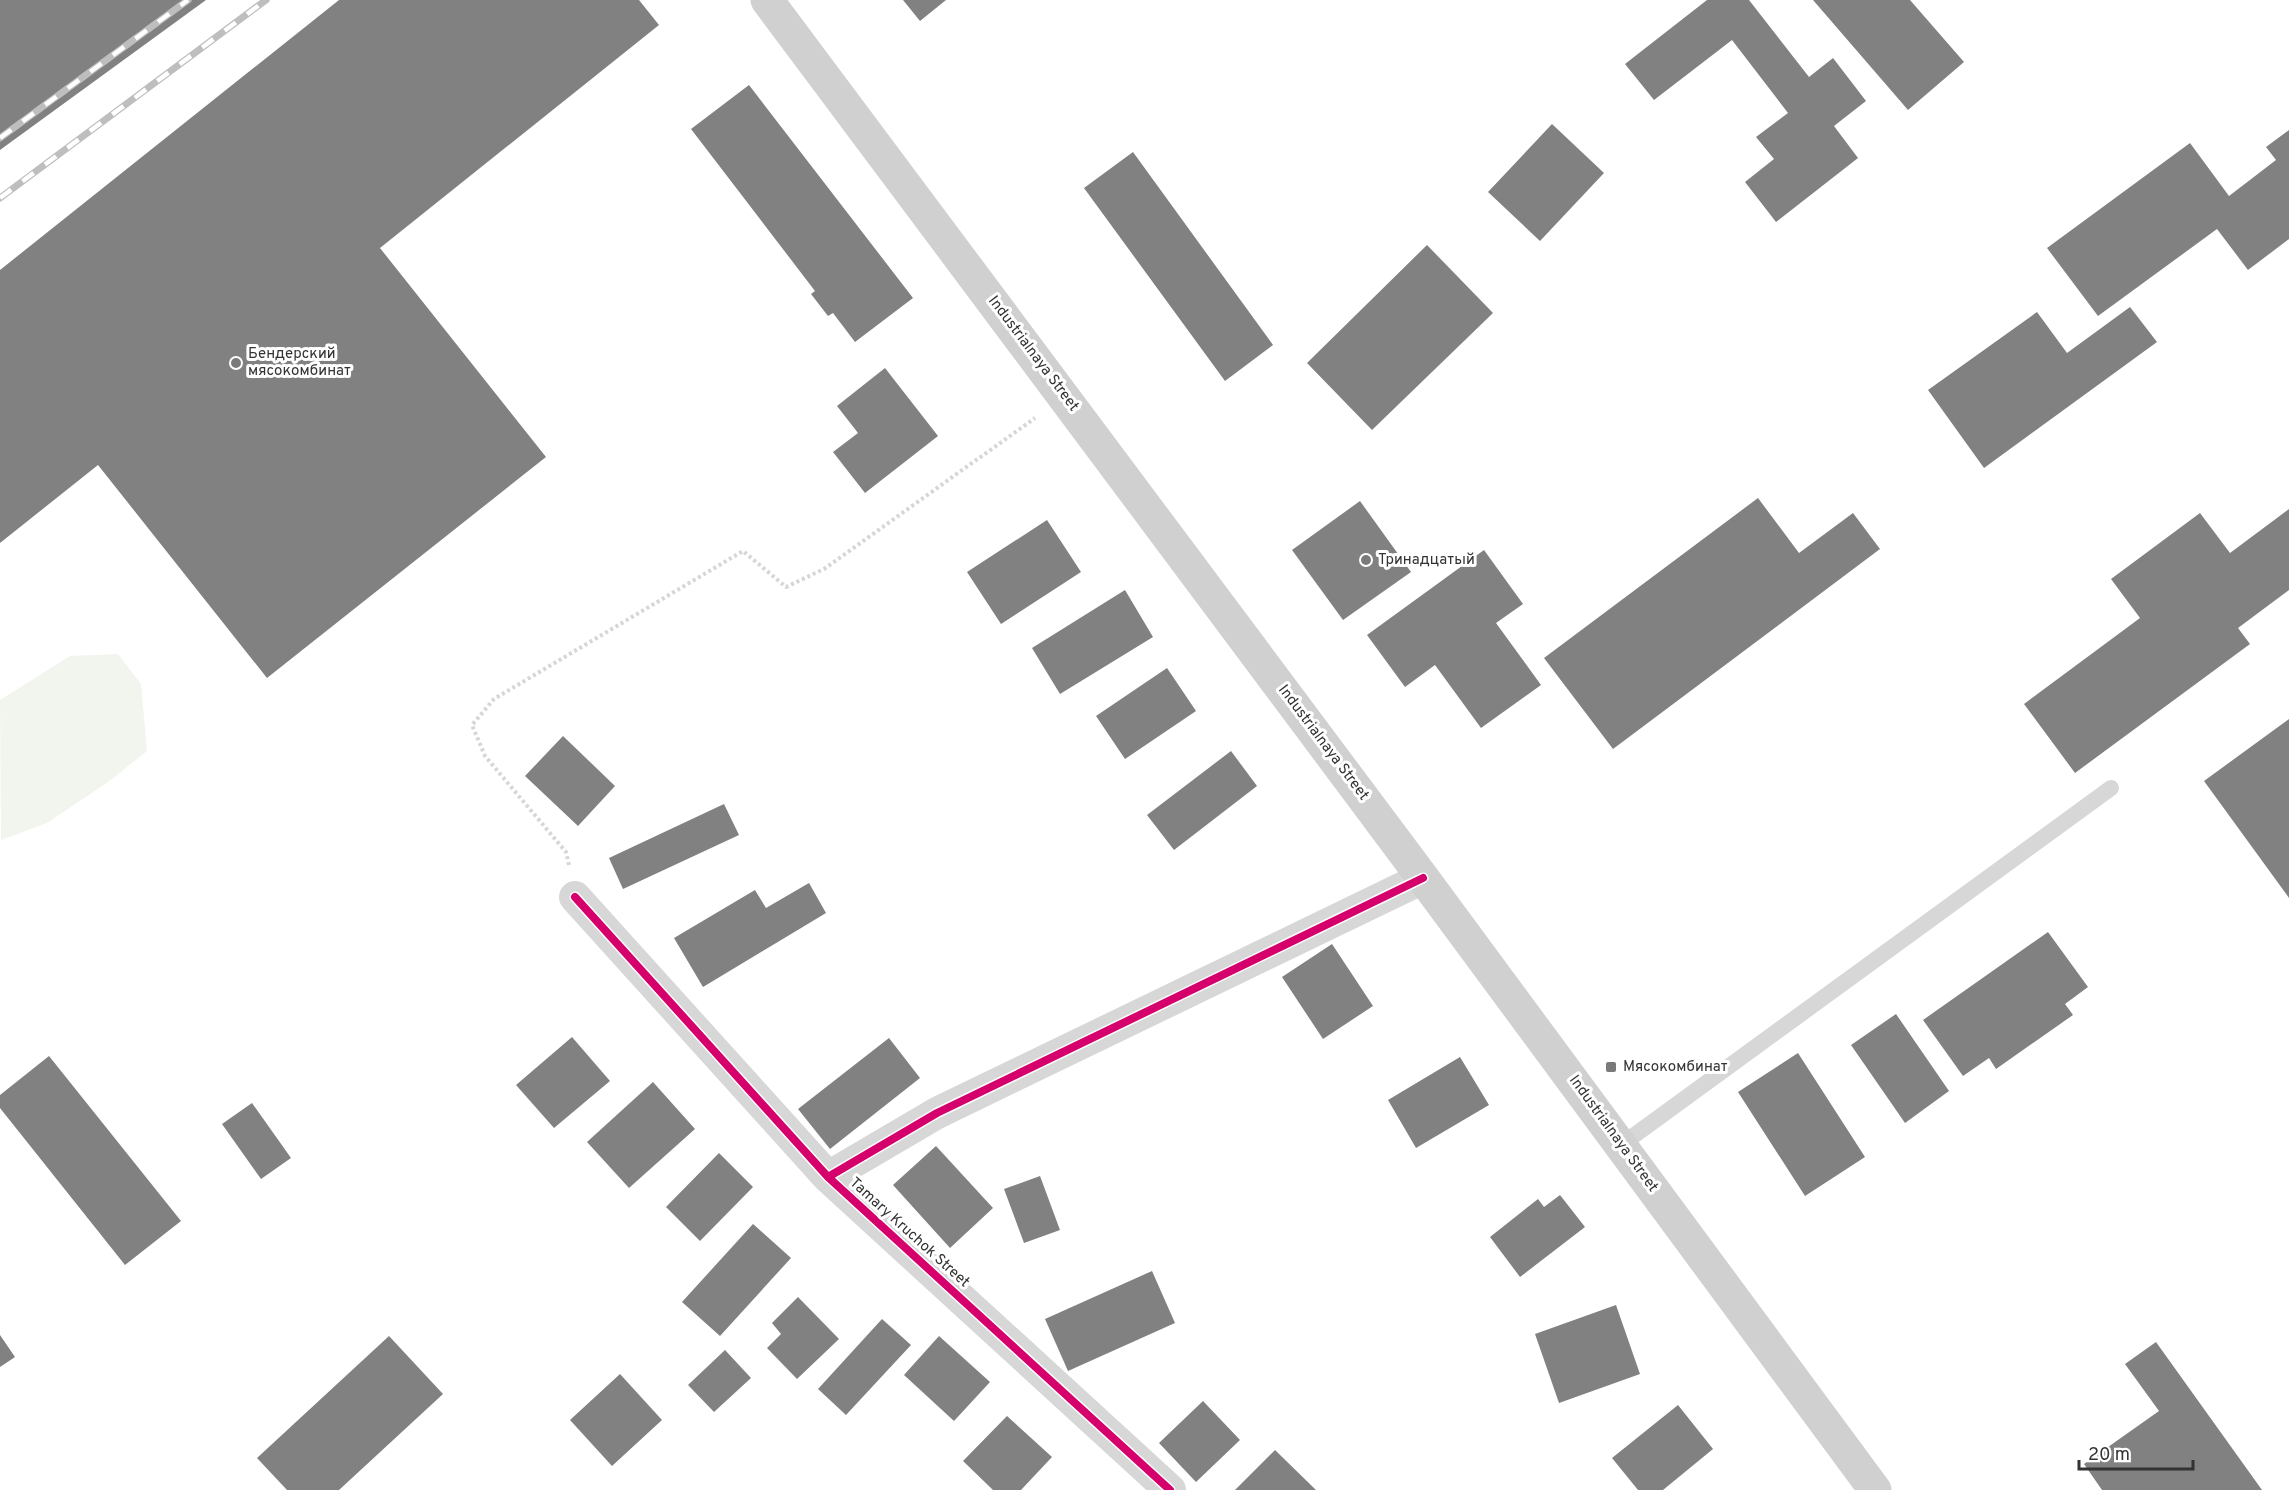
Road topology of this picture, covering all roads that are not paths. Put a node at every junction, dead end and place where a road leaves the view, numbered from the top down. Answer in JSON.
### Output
{"nodes":[{"id":1,"x":767,"y":0,"type":"edge"},
{"id":2,"x":2111,"y":788,"type":"dead end"},
{"id":3,"x":1423,"y":878,"type":"junction"},
{"id":4,"x":575,"y":897,"type":"road end"},
{"id":5,"x":1621,"y":1146,"type":"junction"},
{"id":6,"x":828,"y":1177,"type":"junction"},
{"id":7,"x":1170,"y":1490,"type":"edge"},
{"id":8,"x":1875,"y":1490,"type":"edge"}],
"edges":[{"from":1,"to":3,"type":"main road","name":"Industrialnaya Street"},
{"from":2,"to":5,"type":"lane"},
{"from":3,"to":5,"type":"main road","name":"Industrialnaya Street"},
{"from":3,"to":6,"type":"street"},
{"from":4,"to":6,"type":"street","name":"Tamary Kruchok Street"},
{"from":5,"to":8,"type":"main road","name":"Industrialnaya Street"},
{"from":6,"to":7,"type":"street","name":"Tamary Kruchok Street"}]}
